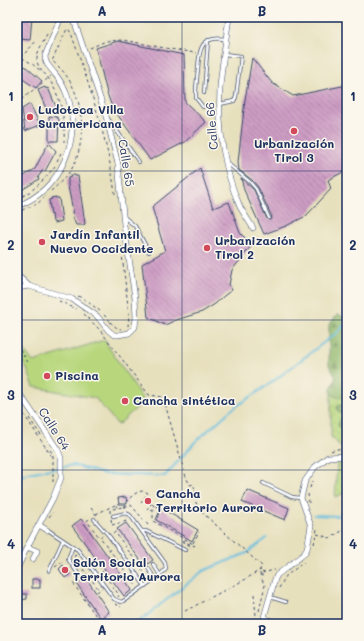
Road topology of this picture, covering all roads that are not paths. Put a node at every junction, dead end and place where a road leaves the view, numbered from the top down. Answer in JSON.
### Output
{"nodes":[{"id":1,"x":61,"y":17,"type":"edge"},
{"id":2,"x":73,"y":17,"type":"edge"},
{"id":3,"x":229,"y":17,"type":"edge"},
{"id":4,"x":226,"y":39,"type":"junction"},
{"id":5,"x":208,"y":40,"type":"junction"},
{"id":6,"x":224,"y":54,"type":"junction"},
{"id":7,"x":204,"y":93,"type":"dead end"},
{"id":8,"x":220,"y":104,"type":"junction"},
{"id":9,"x":203,"y":107,"type":"dead end"},
{"id":10,"x":106,"y":116,"type":"junction"},
{"id":11,"x":139,"y":162,"type":"dead end"},
{"id":12,"x":226,"y":163,"type":"junction"},
{"id":13,"x":17,"y":206,"type":"edge"},
{"id":14,"x":123,"y":216,"type":"junction"},
{"id":15,"x":269,"y":218,"type":"dead end"},
{"id":16,"x":253,"y":228,"type":"dead end"},
{"id":17,"x":149,"y":252,"type":"dead end"},
{"id":18,"x":17,"y":275,"type":"edge"},
{"id":19,"x":29,"y":286,"type":"junction"},
{"id":20,"x":17,"y":288,"type":"edge"},
{"id":21,"x":17,"y":390,"type":"edge"},
{"id":22,"x":347,"y":456,"type":"edge"},
{"id":23,"x":262,"y":483,"type":"dead end"},
{"id":24,"x":301,"y":498,"type":"junction"},
{"id":25,"x":113,"y":516,"type":"dead end"},
{"id":26,"x":94,"y":519,"type":"dead end"},
{"id":27,"x":39,"y":525,"type":"junction"},
{"id":28,"x":47,"y":530,"type":"joint"},
{"id":29,"x":142,"y":531,"type":"junction"},
{"id":30,"x":63,"y":540,"type":"junction"},
{"id":31,"x":73,"y":546,"type":"junction"},
{"id":32,"x":27,"y":547,"type":"junction"},
{"id":33,"x":187,"y":550,"type":"road end"},
{"id":34,"x":33,"y":559,"type":"dead end"},
{"id":35,"x":152,"y":564,"type":"dead end"},
{"id":36,"x":148,"y":568,"type":"dead end"},
{"id":37,"x":17,"y":569,"type":"edge"},
{"id":38,"x":49,"y":571,"type":"dead end"},
{"id":39,"x":79,"y":575,"type":"dead end"},
{"id":40,"x":160,"y":575,"type":"junction"},
{"id":41,"x":155,"y":578,"type":"junction"},
{"id":42,"x":144,"y":585,"type":"junction"},
{"id":43,"x":269,"y":597,"type":"junction"},
{"id":44,"x":286,"y":602,"type":"dead end"},
{"id":45,"x":264,"y":617,"type":"junction"},
{"id":46,"x":265,"y":624,"type":"edge"},
{"id":47,"x":276,"y":624,"type":"edge"}],
"edges":[{"from":1,"to":13,"type":"street"},
{"from":2,"to":10,"type":"street","name":"Calle 65"},
{"from":3,"to":4,"type":"street","name":"Calle 66"},
{"from":4,"to":5,"type":"lane"},
{"from":4,"to":6,"type":"street","name":"Calle 66"},
{"from":5,"to":7,"type":"lane"},
{"from":5,"to":9,"type":"lane"},
{"from":6,"to":8,"type":"street","name":"Calle 66"},
{"from":6,"to":8,"type":"lane"},
{"from":8,"to":12,"type":"street","name":"Calle 66"},
{"from":10,"to":11,"type":"lane"},
{"from":10,"to":14,"type":"street","name":"Calle 65"},
{"from":12,"to":15,"type":"lane"},
{"from":12,"to":16,"type":"street","name":"Calle 66"},
{"from":14,"to":17,"type":"lane"},
{"from":14,"to":19,"type":"street","name":"Calle 65"},
{"from":18,"to":19,"type":"street"},
{"from":19,"to":20,"type":"street"},
{"from":21,"to":27,"type":"street","name":"Calle 64"},
{"from":22,"to":24,"type":"street"},
{"from":23,"to":24,"type":"lane"},
{"from":24,"to":43,"type":"street"},
{"from":25,"to":29,"type":"lane"},
{"from":26,"to":42,"type":"lane"},
{"from":27,"to":28,"type":"street"},
{"from":27,"to":32,"type":"street","name":"Calle 64"},
{"from":28,"to":30,"type":"lane"},
{"from":29,"to":33,"type":"lane"},
{"from":29,"to":40,"type":"lane"},
{"from":30,"to":31,"type":"lane"},
{"from":30,"to":38,"type":"lane"},
{"from":31,"to":39,"type":"lane"},
{"from":31,"to":42,"type":"lane"},
{"from":32,"to":34,"type":"street"},
{"from":32,"to":37,"type":"street","name":"Calle 64"},
{"from":35,"to":40,"type":"lane"},
{"from":36,"to":41,"type":"lane"},
{"from":40,"to":41,"type":"lane"},
{"from":41,"to":42,"type":"lane"},
{"from":43,"to":44,"type":"lane"},
{"from":43,"to":45,"type":"street"},
{"from":45,"to":46,"type":"street"},
{"from":45,"to":47,"type":"lane"}]}
